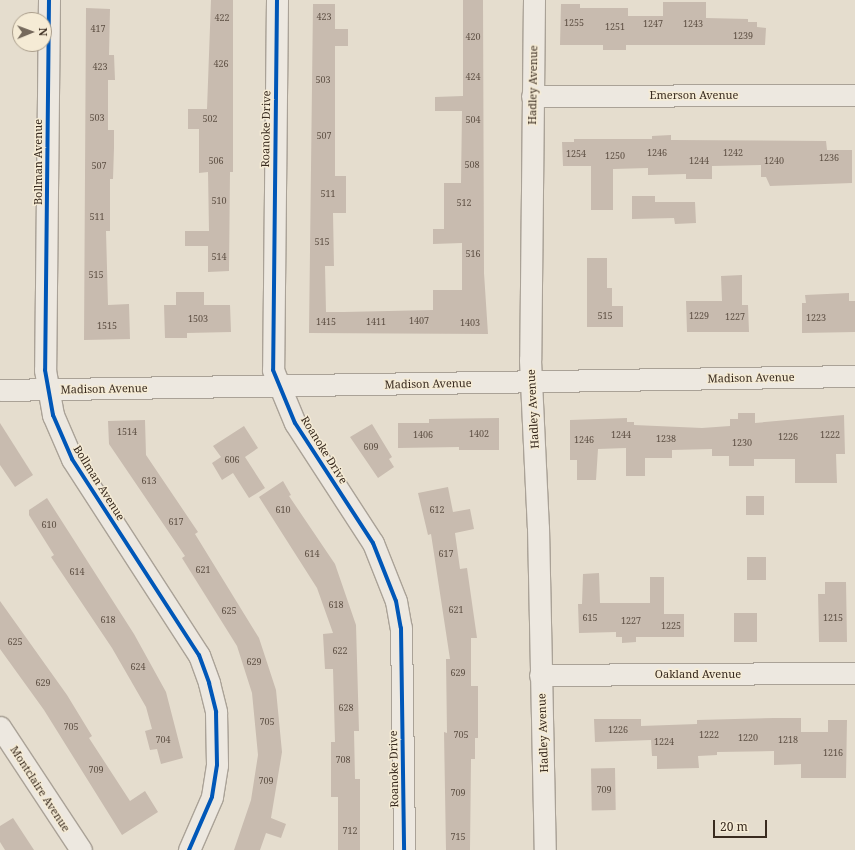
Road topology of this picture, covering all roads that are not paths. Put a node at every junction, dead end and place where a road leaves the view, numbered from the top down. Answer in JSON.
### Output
{"nodes":[{"id":1,"x":49,"y":0,"type":"edge"},
{"id":2,"x":277,"y":0,"type":"edge"},
{"id":3,"x":534,"y":0,"type":"edge"},
{"id":4,"x":855,"y":95,"type":"edge"},
{"id":5,"x":532,"y":96,"type":"junction"},
{"id":6,"x":855,"y":376,"type":"edge"},
{"id":7,"x":533,"y":382,"type":"junction"},
{"id":8,"x":279,"y":386,"type":"junction"},
{"id":9,"x":0,"y":390,"type":"edge"},
{"id":10,"x":49,"y":390,"type":"junction"},
{"id":11,"x":855,"y":673,"type":"edge"},
{"id":12,"x":540,"y":675,"type":"junction"},
{"id":13,"x":0,"y":727,"type":"edge"},
{"id":14,"x":546,"y":818,"type":"junction"},
{"id":15,"x":81,"y":850,"type":"edge"},
{"id":16,"x":189,"y":850,"type":"edge"},
{"id":17,"x":404,"y":850,"type":"edge"},
{"id":18,"x":545,"y":850,"type":"edge"},
{"id":19,"x":556,"y":850,"type":"edge"}],
"edges":[{"from":1,"to":10,"type":"street","name":"Bollman Avenue"},
{"from":2,"to":8,"type":"street","name":"Roanoke Drive"},
{"from":3,"to":5,"type":"street","name":"Hadley Avenue"},
{"from":4,"to":5,"type":"street","name":"Emerson Avenue"},
{"from":5,"to":7,"type":"street","name":"Hadley Avenue"},
{"from":6,"to":7,"type":"street","name":"Madison Avenue"},
{"from":7,"to":8,"type":"street","name":"Madison Avenue"},
{"from":7,"to":12,"type":"street","name":"Hadley Avenue"},
{"from":8,"to":10,"type":"street","name":"Madison Avenue"},
{"from":8,"to":17,"type":"street","name":"Roanoke Drive"},
{"from":9,"to":10,"type":"street","name":"Madison Avenue"},
{"from":10,"to":16,"type":"street","name":"Bollman Avenue"},
{"from":11,"to":12,"type":"street","name":"Oakland Avenue"},
{"from":12,"to":14,"type":"street","name":"Hadley Avenue"},
{"from":13,"to":15,"type":"street","name":"Montclaire Avenue"},
{"from":14,"to":18,"type":"street","name":"Hadley Avenue"},
{"from":14,"to":19,"type":"street","name":"Hadley Avenue"}]}
